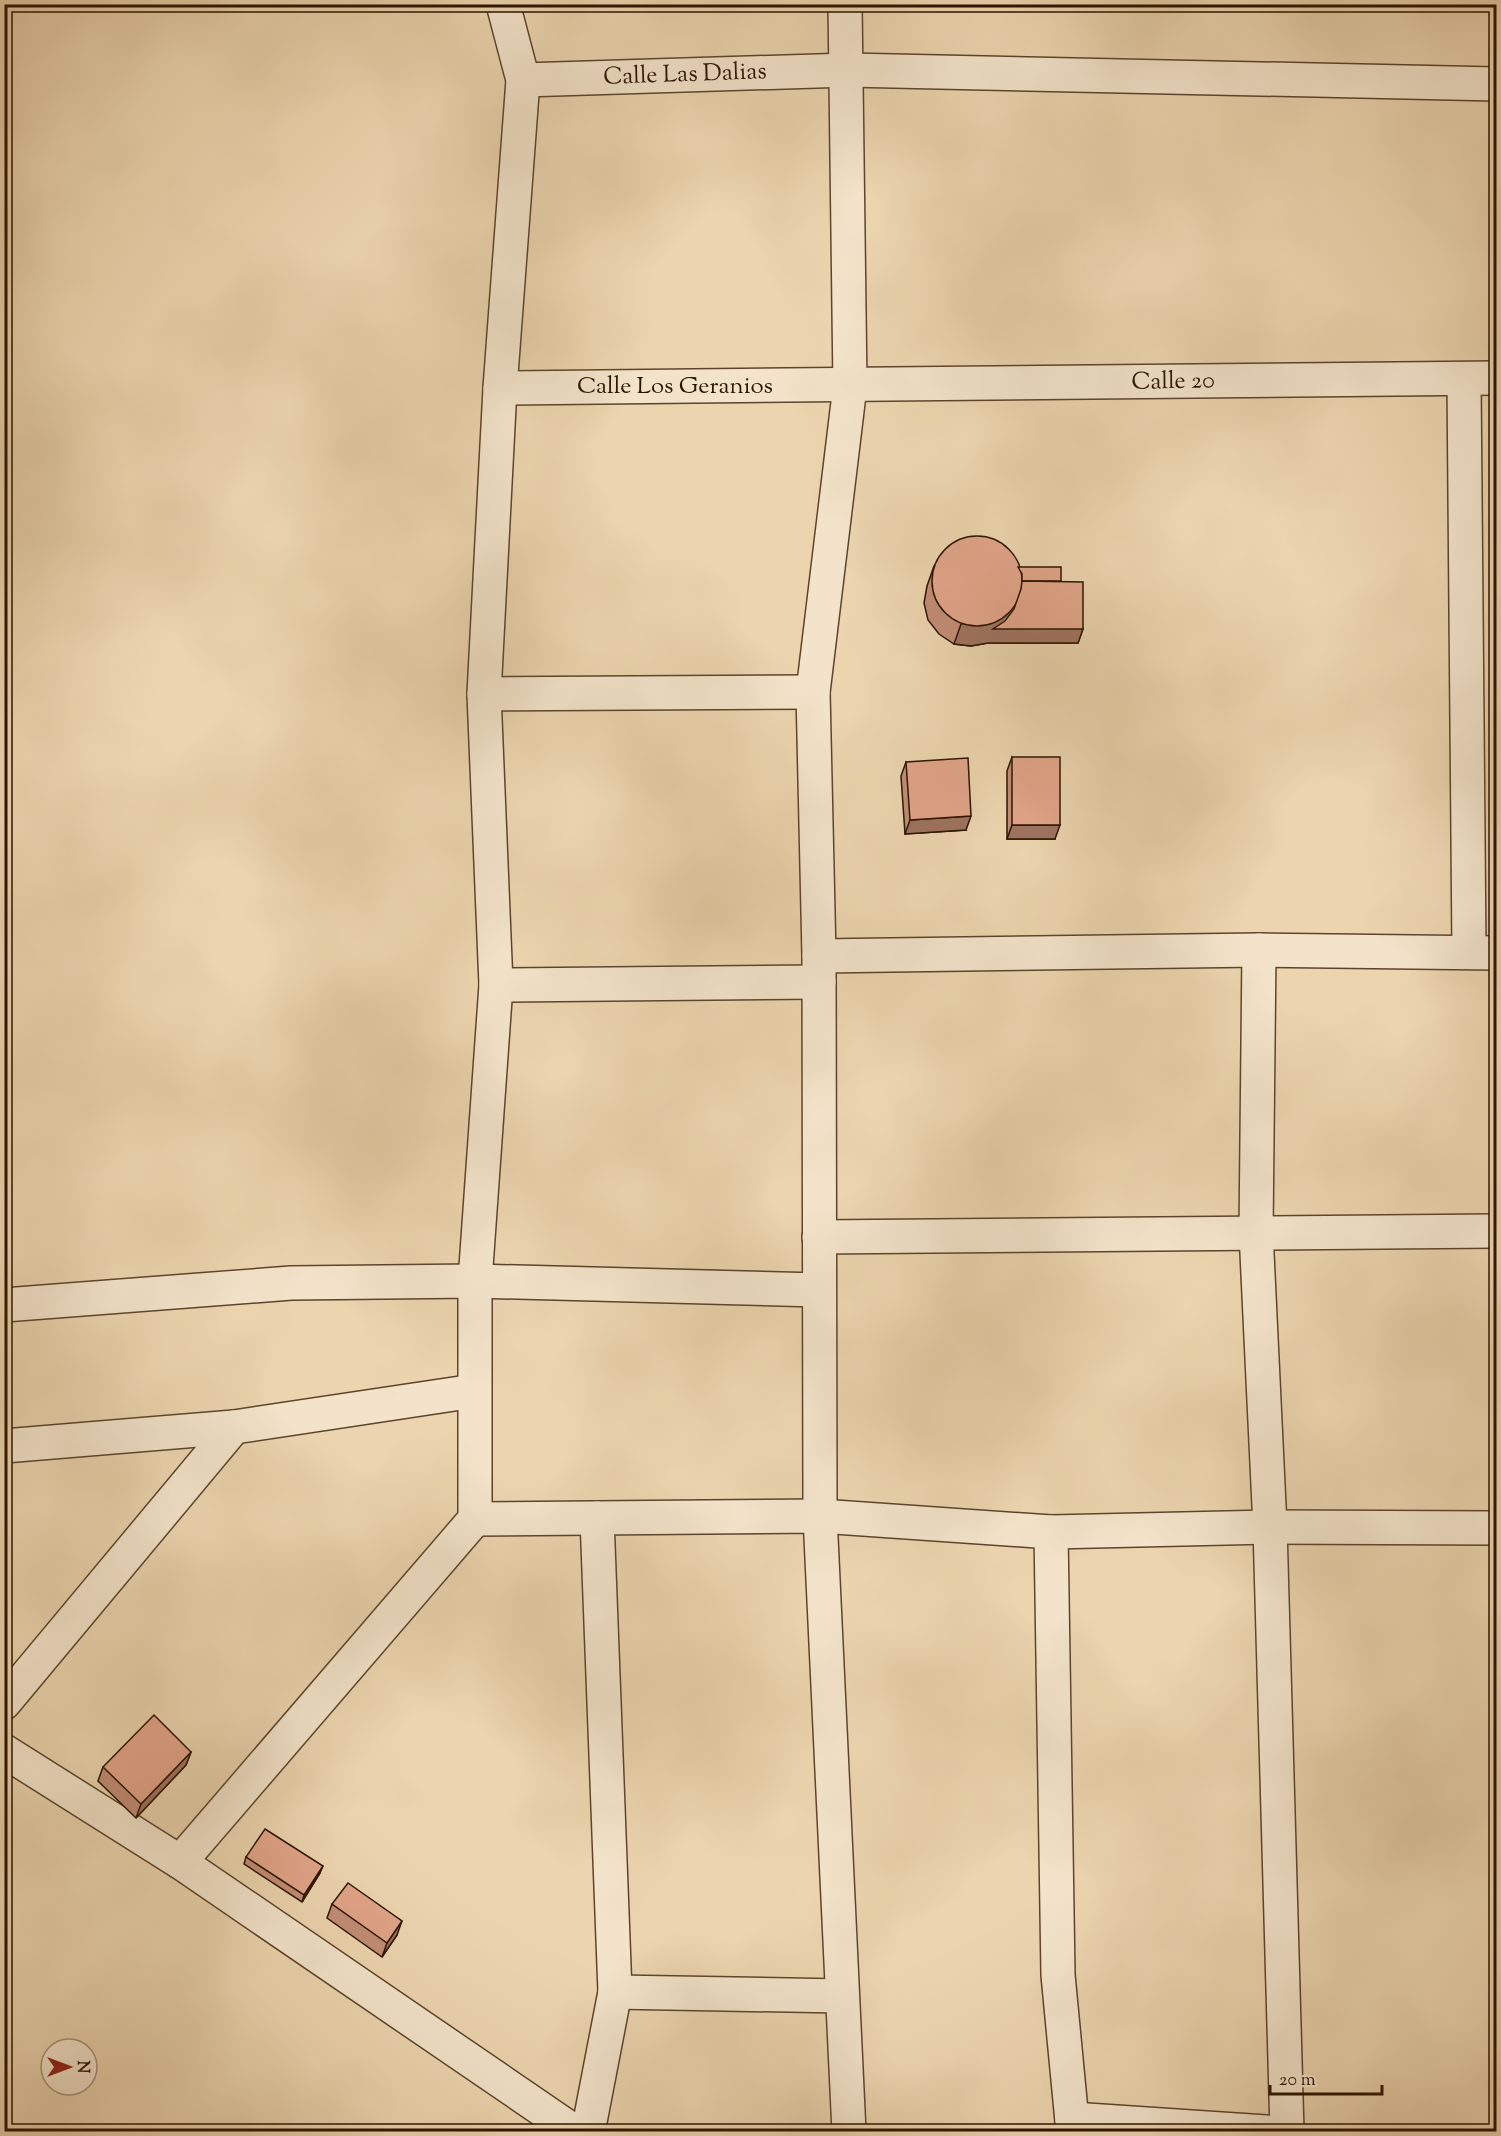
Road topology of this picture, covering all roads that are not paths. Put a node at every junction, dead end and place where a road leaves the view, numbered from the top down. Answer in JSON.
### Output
{"nodes":[{"id":1,"x":502,"y":4,"type":"edge"},
{"id":2,"x":845,"y":4,"type":"edge"},
{"id":3,"x":848,"y":70,"type":"junction"},
{"id":4,"x":523,"y":80,"type":"junction"},
{"id":5,"x":1497,"y":84,"type":"edge"},
{"id":6,"x":1497,"y":378,"type":"edge"},
{"id":7,"x":1464,"y":380,"type":"junction"},
{"id":8,"x":850,"y":386,"type":"junction"},
{"id":9,"x":500,"y":388,"type":"junction"},
{"id":10,"x":813,"y":692,"type":"junction"},
{"id":11,"x":484,"y":694,"type":"junction"},
{"id":12,"x":1259,"y":950,"type":"junction"},
{"id":13,"x":1483,"y":953,"type":"edge"},
{"id":14,"x":819,"y":969,"type":"junction"},
{"id":15,"x":496,"y":985,"type":"junction"},
{"id":16,"x":1497,"y":1231,"type":"edge"},
{"id":17,"x":1256,"y":1232,"type":"junction"},
{"id":18,"x":819,"y":1237,"type":"junction"},
{"id":19,"x":475,"y":1281,"type":"junction"},
{"id":20,"x":819,"y":1290,"type":"junction"},
{"id":21,"x":4,"y":1305,"type":"edge"},
{"id":22,"x":474,"y":1390,"type":"junction"},
{"id":23,"x":234,"y":1427,"type":"junction"},
{"id":24,"x":4,"y":1446,"type":"edge"},
{"id":25,"x":820,"y":1516,"type":"junction"},
{"id":26,"x":597,"y":1518,"type":"junction"},
{"id":27,"x":475,"y":1519,"type":"junction"},
{"id":28,"x":1270,"y":1527,"type":"junction"},
{"id":29,"x":1497,"y":1528,"type":"edge"},
{"id":30,"x":1051,"y":1532,"type":"junction"},
{"id":31,"x":4,"y":1703,"type":"edge"},
{"id":32,"x":4,"y":1751,"type":"edge"},
{"id":33,"x":180,"y":1862,"type":"junction"},
{"id":34,"x":615,"y":1992,"type":"junction"},
{"id":35,"x":842,"y":1996,"type":"junction"},
{"id":36,"x":1073,"y":2125,"type":"edge"},
{"id":37,"x":574,"y":2132,"type":"edge"},
{"id":38,"x":588,"y":2132,"type":"edge"},
{"id":39,"x":849,"y":2132,"type":"edge"},
{"id":40,"x":1266,"y":2132,"type":"edge"},
{"id":41,"x":1287,"y":2132,"type":"edge"}],
"edges":[{"from":1,"to":4,"type":"street"},
{"from":2,"to":3,"type":"street"},
{"from":3,"to":4,"type":"street","name":"Calle Las Dalias"},
{"from":3,"to":5,"type":"street","name":"Calle Las Dalias"},
{"from":3,"to":8,"type":"street"},
{"from":4,"to":9,"type":"street"},
{"from":6,"to":7,"type":"street","name":"Calle 20"},
{"from":7,"to":8,"type":"street","name":"Calle 20"},
{"from":7,"to":13,"type":"street"},
{"from":8,"to":9,"type":"street","name":"Calle Los Geranios"},
{"from":8,"to":10,"type":"street"},
{"from":9,"to":11,"type":"street"},
{"from":10,"to":11,"type":"street"},
{"from":10,"to":14,"type":"street"},
{"from":11,"to":15,"type":"street"},
{"from":12,"to":13,"type":"street"},
{"from":12,"to":14,"type":"street"},
{"from":12,"to":17,"type":"street"},
{"from":14,"to":15,"type":"street"},
{"from":14,"to":18,"type":"street"},
{"from":15,"to":19,"type":"street"},
{"from":16,"to":17,"type":"street"},
{"from":17,"to":18,"type":"street"},
{"from":17,"to":28,"type":"street"},
{"from":18,"to":20,"type":"street"},
{"from":19,"to":20,"type":"street"},
{"from":19,"to":21,"type":"street"},
{"from":19,"to":22,"type":"street"},
{"from":20,"to":25,"type":"street"},
{"from":22,"to":23,"type":"street"},
{"from":22,"to":27,"type":"street"},
{"from":23,"to":24,"type":"street"},
{"from":23,"to":31,"type":"street"},
{"from":25,"to":26,"type":"street"},
{"from":25,"to":30,"type":"street"},
{"from":25,"to":35,"type":"street"},
{"from":26,"to":27,"type":"street"},
{"from":26,"to":34,"type":"street"},
{"from":27,"to":33,"type":"street"},
{"from":28,"to":29,"type":"street"},
{"from":28,"to":30,"type":"street"},
{"from":28,"to":41,"type":"street"},
{"from":30,"to":36,"type":"street"},
{"from":32,"to":33,"type":"street"},
{"from":33,"to":37,"type":"street"},
{"from":34,"to":35,"type":"street"},
{"from":34,"to":38,"type":"street"},
{"from":35,"to":39,"type":"street"},
{"from":36,"to":40,"type":"street"}]}
